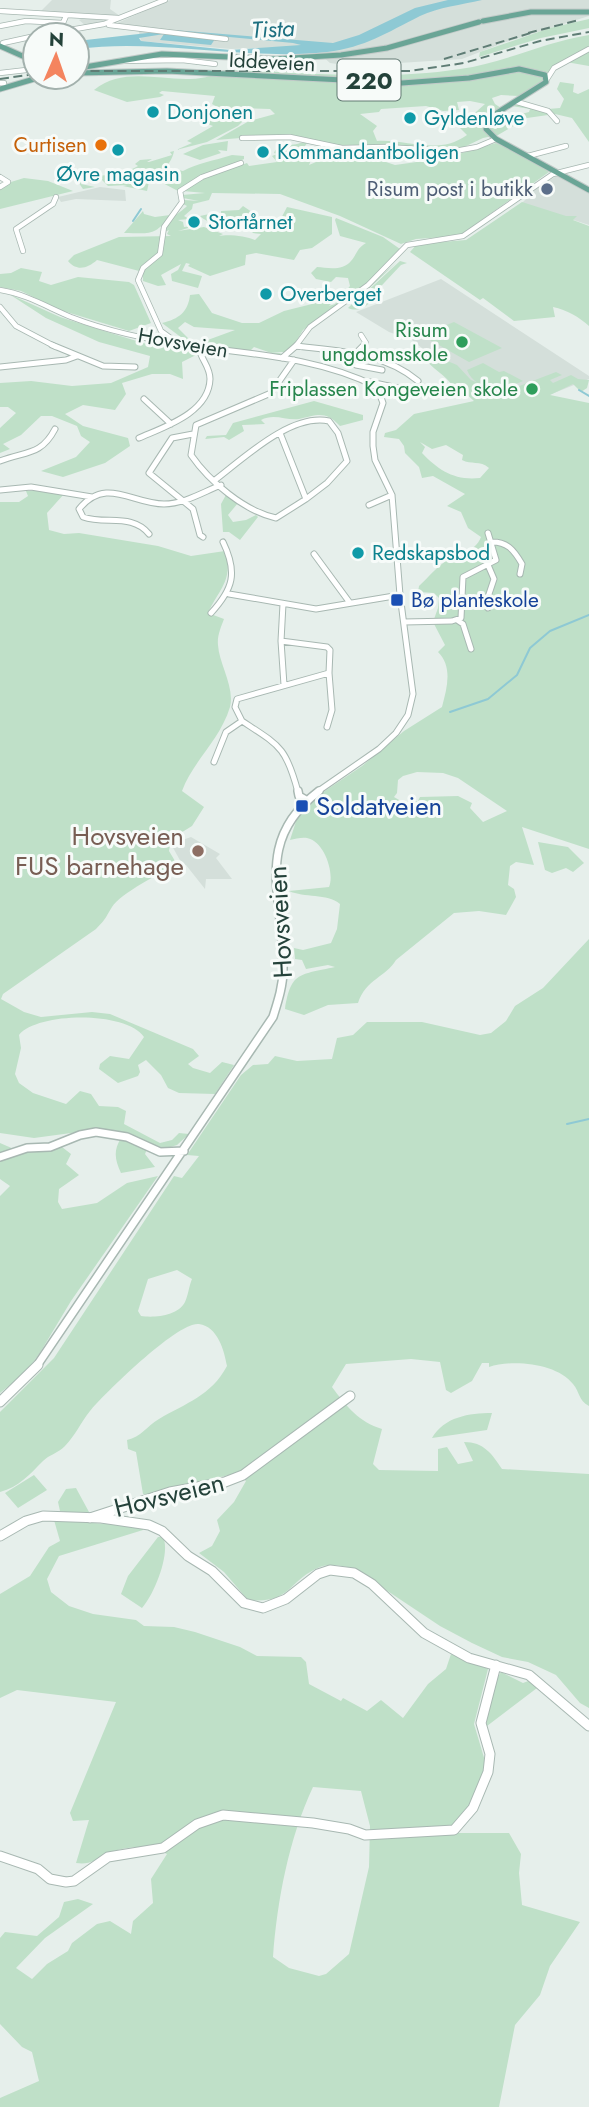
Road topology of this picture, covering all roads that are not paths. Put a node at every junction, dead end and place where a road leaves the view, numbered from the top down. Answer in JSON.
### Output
{"nodes":[{"id":1,"x":165,"y":0,"type":"edge"},
{"id":2,"x":136,"y":4,"type":"dead end"},
{"id":3,"x":139,"y":10,"type":"junction"},
{"id":4,"x":0,"y":11,"type":"edge"},
{"id":5,"x":589,"y":12,"type":"edge"},
{"id":6,"x":40,"y":15,"type":"junction"},
{"id":7,"x":67,"y":16,"type":"junction"},
{"id":8,"x":119,"y":19,"type":"junction"},
{"id":9,"x":35,"y":21,"type":"edge"},
{"id":10,"x":64,"y":21,"type":"edge"},
{"id":11,"x":21,"y":24,"type":"edge"},
{"id":12,"x":104,"y":24,"type":"junction"},
{"id":13,"x":0,"y":26,"type":"edge"},
{"id":14,"x":91,"y":26,"type":"edge"},
{"id":15,"x":21,"y":39,"type":"edge"},
{"id":16,"x":226,"y":39,"type":"dead end"},
{"id":17,"x":4,"y":45,"type":"edge"},
{"id":18,"x":588,"y":49,"type":"edge"},
{"id":19,"x":21,"y":55,"type":"edge"},
{"id":20,"x":118,"y":61,"type":"junction"},
{"id":21,"x":215,"y":64,"type":"dead end"},
{"id":22,"x":91,"y":68,"type":"edge"},
{"id":23,"x":21,"y":71,"type":"edge"},
{"id":24,"x":91,"y":71,"type":"edge"},
{"id":25,"x":0,"y":74,"type":"edge"},
{"id":26,"x":547,"y":79,"type":"junction"},
{"id":27,"x":21,"y":83,"type":"edge"},
{"id":28,"x":0,"y":89,"type":"edge"},
{"id":29,"x":517,"y":102,"type":"junction"},
{"id":30,"x":557,"y":121,"type":"dead end"},
{"id":31,"x":242,"y":138,"type":"dead end"},
{"id":32,"x":496,"y":139,"type":"junction"},
{"id":33,"x":566,"y":146,"type":"dead end"},
{"id":34,"x":528,"y":156,"type":"junction"},
{"id":35,"x":241,"y":163,"type":"dead end"},
{"id":36,"x":589,"y":165,"type":"edge"},
{"id":37,"x":557,"y":172,"type":"junction"},
{"id":38,"x":0,"y":177,"type":"edge"},
{"id":39,"x":0,"y":187,"type":"edge"},
{"id":40,"x":589,"y":190,"type":"edge"},
{"id":41,"x":55,"y":197,"type":"dead end"},
{"id":42,"x":23,"y":250,"type":"dead end"},
{"id":43,"x":0,"y":290,"type":"edge"},
{"id":44,"x":0,"y":307,"type":"edge"},
{"id":45,"x":9,"y":319,"type":"junction"},
{"id":46,"x":0,"y":320,"type":"edge"},
{"id":47,"x":361,"y":335,"type":"dead end"},
{"id":48,"x":296,"y":345,"type":"junction"},
{"id":49,"x":183,"y":346,"type":"junction"},
{"id":50,"x":307,"y":347,"type":"junction"},
{"id":51,"x":199,"y":348,"type":"junction"},
{"id":52,"x":356,"y":353,"type":"junction"},
{"id":53,"x":77,"y":356,"type":"junction"},
{"id":54,"x":282,"y":358,"type":"junction"},
{"id":55,"x":294,"y":360,"type":"junction"},
{"id":56,"x":1,"y":367,"type":"edge"},
{"id":57,"x":135,"y":367,"type":"dead end"},
{"id":58,"x":382,"y":370,"type":"dead end"},
{"id":59,"x":418,"y":381,"type":"dead end"},
{"id":60,"x":370,"y":382,"type":"junction"},
{"id":61,"x":412,"y":391,"type":"dead end"},
{"id":62,"x":144,"y":399,"type":"dead end"},
{"id":63,"x":171,"y":424,"type":"junction"},
{"id":64,"x":55,"y":429,"type":"dead end"},
{"id":65,"x":281,"y":433,"type":"junction"},
{"id":66,"x":193,"y":434,"type":"junction"},
{"id":67,"x":139,"y":438,"type":"dead end"},
{"id":68,"x":0,"y":461,"type":"edge"},
{"id":69,"x":215,"y":480,"type":"junction"},
{"id":70,"x":221,"y":485,"type":"junction"},
{"id":71,"x":0,"y":490,"type":"edge"},
{"id":72,"x":392,"y":495,"type":"junction"},
{"id":73,"x":93,"y":497,"type":"junction"},
{"id":74,"x":306,"y":499,"type":"junction"},
{"id":75,"x":182,"y":500,"type":"junction"},
{"id":76,"x":369,"y":505,"type":"dead end"},
{"id":77,"x":488,"y":533,"type":"dead end"},
{"id":78,"x":149,"y":534,"type":"dead end"},
{"id":79,"x":203,"y":537,"type":"dead end"},
{"id":80,"x":223,"y":542,"type":"dead end"},
{"id":81,"x":491,"y":542,"type":"junction"},
{"id":82,"x":314,"y":554,"type":"dead end"},
{"id":83,"x":488,"y":565,"type":"junction"},
{"id":84,"x":520,"y":573,"type":"dead end"},
{"id":85,"x":229,"y":594,"type":"junction"},
{"id":86,"x":400,"y":595,"type":"junction"},
{"id":87,"x":351,"y":603,"type":"junction"},
{"id":88,"x":283,"y":604,"type":"junction"},
{"id":89,"x":488,"y":608,"type":"dead end"},
{"id":90,"x":211,"y":613,"type":"dead end"},
{"id":91,"x":457,"y":620,"type":"junction"},
{"id":92,"x":404,"y":622,"type":"junction"},
{"id":93,"x":281,"y":640,"type":"junction"},
{"id":94,"x":471,"y":649,"type":"dead end"},
{"id":95,"x":329,"y":673,"type":"junction"},
{"id":96,"x":284,"y":685,"type":"junction"},
{"id":97,"x":242,"y":721,"type":"junction"},
{"id":98,"x":327,"y":727,"type":"dead end"},
{"id":99,"x":214,"y":762,"type":"dead end"},
{"id":100,"x":306,"y":800,"type":"junction"},
{"id":101,"x":184,"y":1151,"type":"junction"},
{"id":102,"x":0,"y":1157,"type":"edge"},
{"id":103,"x":350,"y":1396,"type":"dead end"},
{"id":104,"x":0,"y":1402,"type":"edge"},
{"id":105,"x":110,"y":1514,"type":"junction"},
{"id":106,"x":0,"y":1536,"type":"edge"},
{"id":107,"x":496,"y":1665,"type":"junction"},
{"id":108,"x":589,"y":1726,"type":"edge"},
{"id":109,"x":0,"y":1856,"type":"edge"}],
"edges":[{"from":1,"to":3,"type":"street"},
{"from":2,"to":3,"type":"street"},
{"from":3,"to":8,"type":"street"},
{"from":4,"to":6,"type":"street"},
{"from":5,"to":20,"type":"main road"},
{"from":6,"to":7,"type":"street"},
{"from":6,"to":9,"type":"street"},
{"from":7,"to":8,"type":"street"},
{"from":7,"to":10,"type":"street"},
{"from":8,"to":12,"type":"street"},
{"from":11,"to":13,"type":"street"},
{"from":12,"to":14,"type":"street"},
{"from":12,"to":16,"type":"street"},
{"from":15,"to":17,"type":"street"},
{"from":17,"to":19,"type":"main road"},
{"from":18,"to":26,"type":"street"},
{"from":20,"to":21,"type":"street"},
{"from":20,"to":22,"type":"main road"},
{"from":23,"to":25,"type":"street"},
{"from":24,"to":26,"type":"main road","name":"Iddeveien","number":"220"},
{"from":26,"to":29,"type":"main road"},
{"from":27,"to":28,"type":"main road"},
{"from":29,"to":30,"type":"street"},
{"from":29,"to":32,"type":"main road"},
{"from":31,"to":32,"type":"street"},
{"from":32,"to":34,"type":"main road"},
{"from":33,"to":34,"type":"street"},
{"from":34,"to":37,"type":"main road"},
{"from":35,"to":49,"type":"street"},
{"from":36,"to":37,"type":"street"},
{"from":37,"to":40,"type":"main road"},
{"from":37,"to":48,"type":"street"},
{"from":38,"to":39,"type":"street"},
{"from":41,"to":42,"type":"street"},
{"from":43,"to":49,"type":"street","name":"Hovsveien"},
{"from":44,"to":45,"type":"street"},
{"from":45,"to":46,"type":"street"},
{"from":45,"to":53,"type":"street"},
{"from":47,"to":52,"type":"street"},
{"from":48,"to":50,"type":"street"},
{"from":48,"to":54,"type":"street"},
{"from":49,"to":51,"type":"street","name":"Hovsveien"},
{"from":50,"to":52,"type":"street"},
{"from":50,"to":58,"type":"street"},
{"from":51,"to":54,"type":"street","name":"Hovsveien"},
{"from":51,"to":63,"type":"street"},
{"from":52,"to":59,"type":"street"},
{"from":53,"to":56,"type":"street"},
{"from":53,"to":57,"type":"street"},
{"from":54,"to":55,"type":"street","name":"Hovsveien"},
{"from":55,"to":60,"type":"street","name":"Hovsveien"},
{"from":55,"to":66,"type":"street"},
{"from":60,"to":61,"type":"street","name":"Hovsveien"},
{"from":60,"to":72,"type":"street","name":"Hovsveien"},
{"from":62,"to":63,"type":"street"},
{"from":63,"to":67,"type":"street"},
{"from":64,"to":68,"type":"street"},
{"from":65,"to":69,"type":"street"},
{"from":65,"to":74,"type":"street"},
{"from":65,"to":74,"type":"street"},
{"from":66,"to":69,"type":"street"},
{"from":66,"to":75,"type":"street"},
{"from":69,"to":70,"type":"street"},
{"from":70,"to":74,"type":"street"},
{"from":70,"to":75,"type":"street"},
{"from":71,"to":73,"type":"street"},
{"from":72,"to":76,"type":"street"},
{"from":72,"to":86,"type":"street","name":"Hovsveien"},
{"from":73,"to":75,"type":"street"},
{"from":73,"to":78,"type":"street"},
{"from":75,"to":79,"type":"street"},
{"from":77,"to":81,"type":"street"},
{"from":80,"to":85,"type":"street"},
{"from":81,"to":83,"type":"street"},
{"from":81,"to":84,"type":"street"},
{"from":82,"to":87,"type":"street"},
{"from":83,"to":89,"type":"street"},
{"from":83,"to":91,"type":"street"},
{"from":85,"to":88,"type":"street"},
{"from":85,"to":90,"type":"street"},
{"from":86,"to":87,"type":"street"},
{"from":86,"to":92,"type":"street","name":"Hovsveien"},
{"from":87,"to":88,"type":"street"},
{"from":88,"to":93,"type":"street"},
{"from":91,"to":92,"type":"street"},
{"from":91,"to":94,"type":"street"},
{"from":92,"to":100,"type":"street","name":"Hovsveien"},
{"from":93,"to":95,"type":"street"},
{"from":93,"to":96,"type":"street"},
{"from":95,"to":96,"type":"street"},
{"from":95,"to":98,"type":"street"},
{"from":96,"to":97,"type":"street"},
{"from":97,"to":99,"type":"street"},
{"from":97,"to":100,"type":"street"},
{"from":100,"to":101,"type":"street","name":"Hovsveien"},
{"from":101,"to":102,"type":"street"},
{"from":101,"to":104,"type":"street","name":"Hovsveien"},
{"from":103,"to":105,"type":"street","name":"Hovsveien"},
{"from":105,"to":106,"type":"street"},
{"from":105,"to":107,"type":"street"},
{"from":107,"to":108,"type":"street"},
{"from":107,"to":109,"type":"street"}]}
